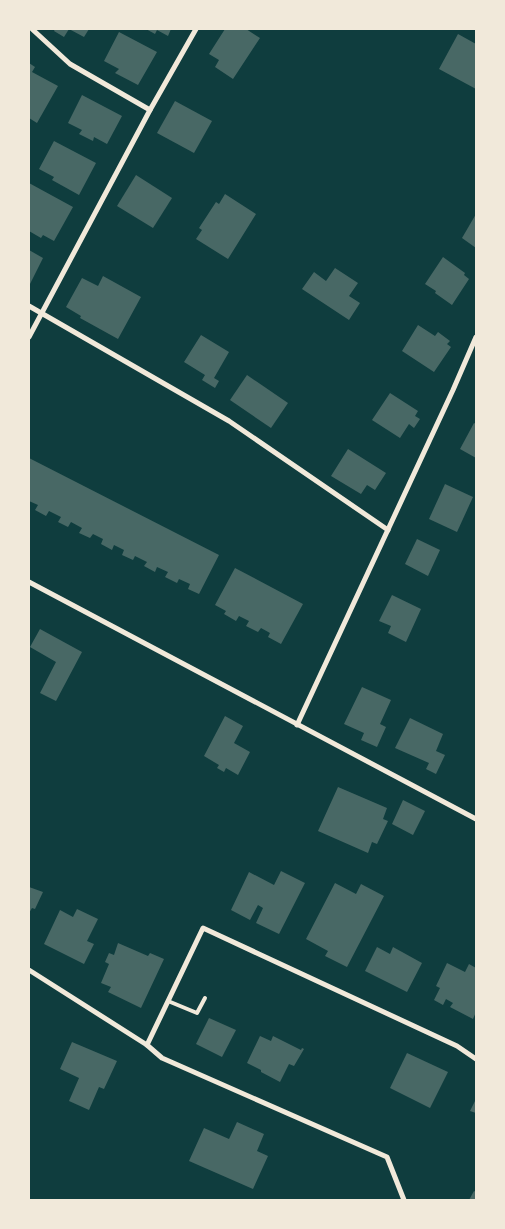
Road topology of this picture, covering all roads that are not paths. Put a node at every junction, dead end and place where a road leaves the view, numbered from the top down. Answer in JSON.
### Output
{"nodes":[{"id":1,"x":32,"y":29,"type":"edge"},
{"id":2,"x":196,"y":29,"type":"edge"},
{"id":3,"x":150,"y":110,"type":"junction"},
{"id":4,"x":29,"y":306,"type":"edge"},
{"id":5,"x":42,"y":314,"type":"junction"},
{"id":6,"x":29,"y":337,"type":"edge"},
{"id":7,"x":476,"y":337,"type":"edge"},
{"id":8,"x":388,"y":530,"type":"junction"},
{"id":9,"x":29,"y":582,"type":"edge"},
{"id":10,"x":297,"y":725,"type":"junction"},
{"id":11,"x":476,"y":819,"type":"edge"},
{"id":12,"x":29,"y":970,"type":"edge"},
{"id":13,"x":205,"y":998,"type":"dead end"},
{"id":14,"x":168,"y":1001,"type":"junction"},
{"id":15,"x":147,"y":1045,"type":"junction"},
{"id":16,"x":476,"y":1059,"type":"edge"},
{"id":17,"x":404,"y":1200,"type":"edge"}],
"edges":[{"from":1,"to":3,"type":"street"},
{"from":2,"to":3,"type":"street"},
{"from":3,"to":5,"type":"street"},
{"from":4,"to":5,"type":"street"},
{"from":5,"to":6,"type":"street"},
{"from":5,"to":8,"type":"street"},
{"from":7,"to":8,"type":"street"},
{"from":8,"to":10,"type":"street"},
{"from":9,"to":10,"type":"street"},
{"from":10,"to":11,"type":"street"},
{"from":12,"to":15,"type":"street"},
{"from":13,"to":14,"type":"lane"},
{"from":14,"to":15,"type":"street"},
{"from":14,"to":16,"type":"street"},
{"from":15,"to":17,"type":"street"}]}
